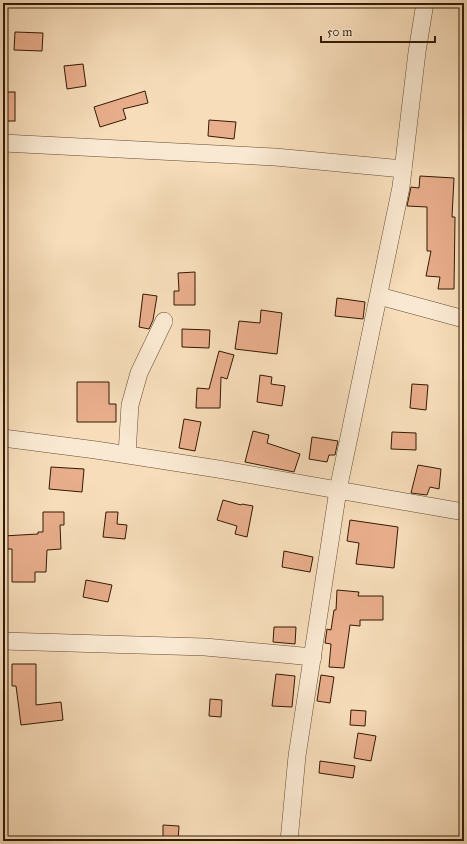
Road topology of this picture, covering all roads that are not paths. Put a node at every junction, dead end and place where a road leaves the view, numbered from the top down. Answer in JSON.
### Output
{"nodes":[{"id":1,"x":425,"y":3,"type":"edge"},
{"id":2,"x":3,"y":143,"type":"edge"},
{"id":3,"x":403,"y":169,"type":"junction"},
{"id":4,"x":379,"y":296,"type":"junction"},
{"id":5,"x":464,"y":319,"type":"edge"},
{"id":6,"x":164,"y":322,"type":"dead end"},
{"id":7,"x":3,"y":438,"type":"edge"},
{"id":8,"x":127,"y":454,"type":"junction"},
{"id":9,"x":338,"y":490,"type":"junction"},
{"id":10,"x":464,"y":512,"type":"edge"},
{"id":11,"x":3,"y":641,"type":"edge"},
{"id":12,"x":313,"y":657,"type":"junction"},
{"id":13,"x":289,"y":841,"type":"edge"}],
"edges":[{"from":1,"to":3,"type":"street"},
{"from":2,"to":3,"type":"street"},
{"from":3,"to":4,"type":"street"},
{"from":4,"to":5,"type":"street"},
{"from":4,"to":9,"type":"street"},
{"from":6,"to":8,"type":"street"},
{"from":7,"to":8,"type":"street"},
{"from":8,"to":9,"type":"street"},
{"from":9,"to":10,"type":"street"},
{"from":9,"to":12,"type":"street"},
{"from":11,"to":12,"type":"street"},
{"from":12,"to":13,"type":"street"}]}
